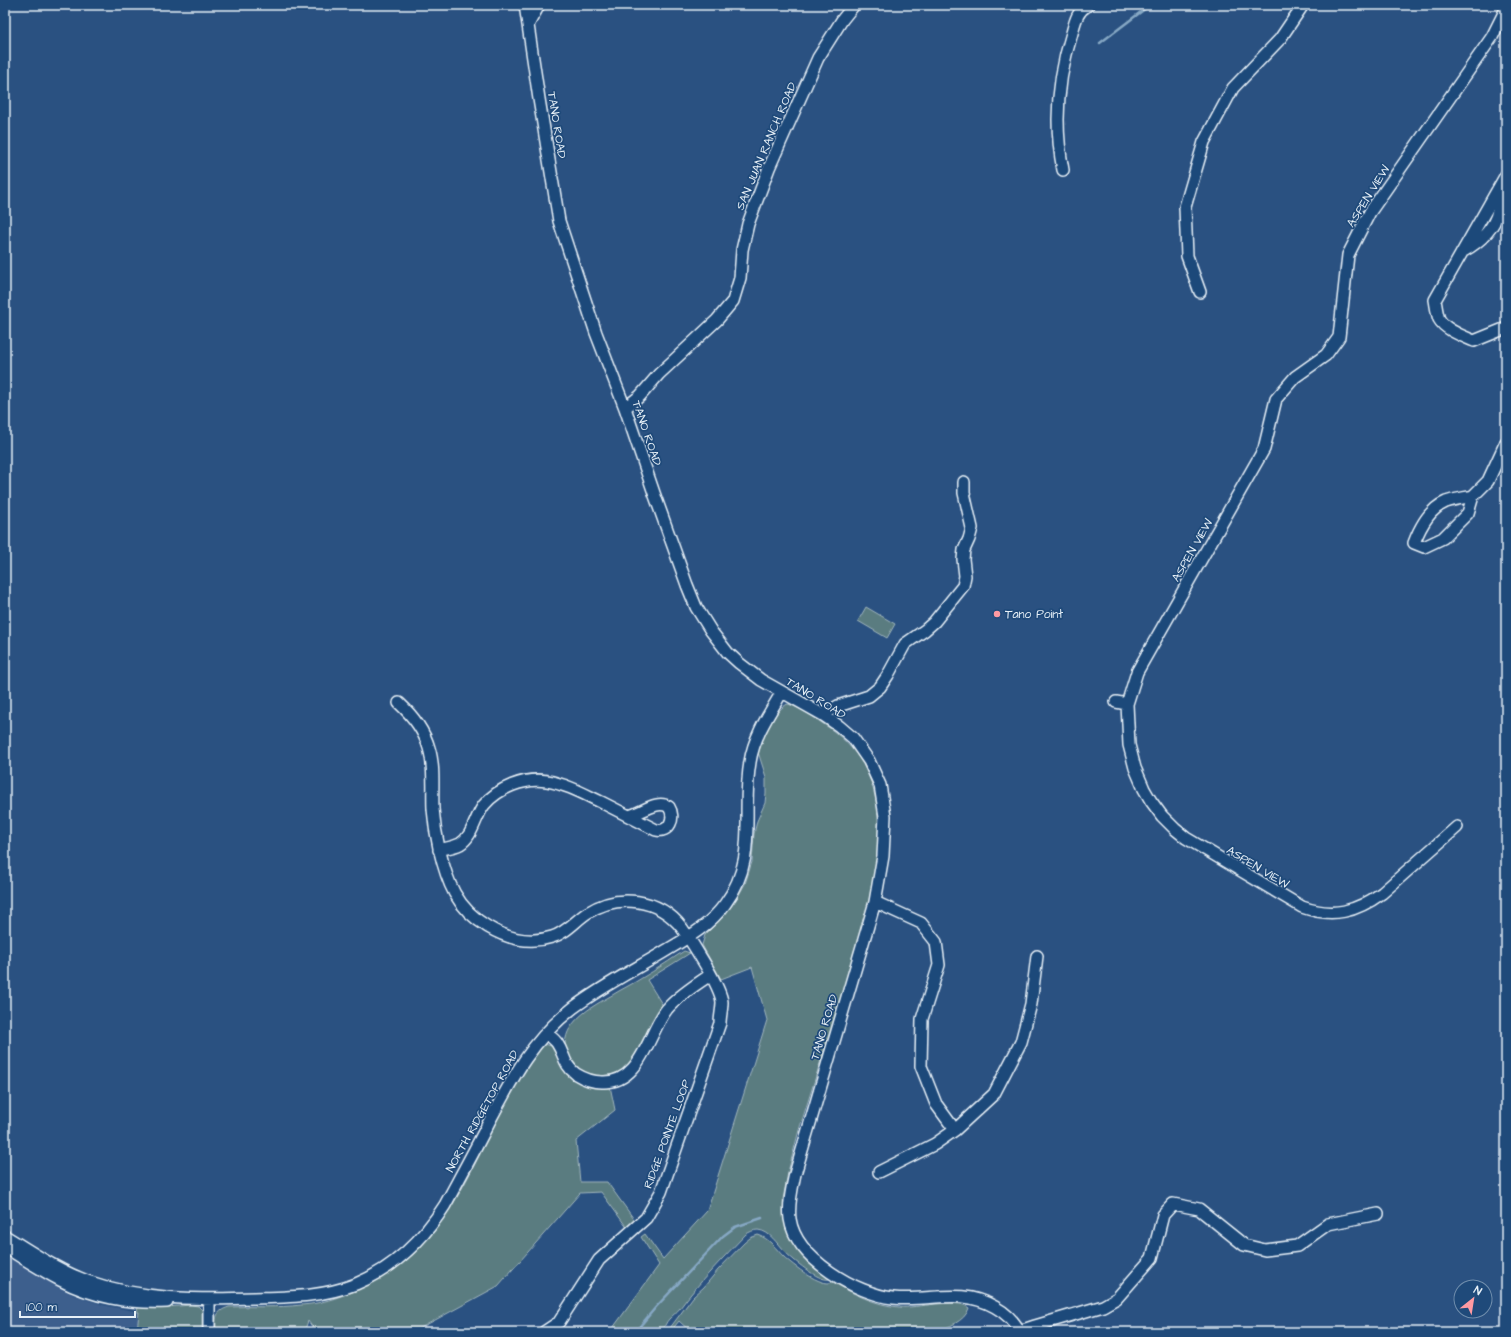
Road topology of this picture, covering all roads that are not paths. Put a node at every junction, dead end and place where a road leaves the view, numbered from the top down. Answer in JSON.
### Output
{"nodes":[{"id":1,"x":526,"y":5,"type":"edge"},
{"id":2,"x":539,"y":5,"type":"edge"},
{"id":3,"x":854,"y":5,"type":"edge"},
{"id":4,"x":1088,"y":5,"type":"edge"},
{"id":5,"x":1303,"y":5,"type":"edge"},
{"id":6,"x":1506,"y":9,"type":"edge"},
{"id":7,"x":528,"y":23,"type":"junction"},
{"id":8,"x":1063,"y":170,"type":"dead end"},
{"id":9,"x":1506,"y":175,"type":"edge"},
{"id":10,"x":1200,"y":292,"type":"dead end"},
{"id":11,"x":1506,"y":328,"type":"edge"},
{"id":12,"x":625,"y":408,"type":"junction"},
{"id":13,"x":1506,"y":442,"type":"edge"},
{"id":14,"x":964,"y":482,"type":"dead end"},
{"id":15,"x":1473,"y":496,"type":"junction"},
{"id":16,"x":782,"y":692,"type":"junction"},
{"id":17,"x":399,"y":703,"type":"dead end"},
{"id":18,"x":823,"y":715,"type":"junction"},
{"id":19,"x":629,"y":816,"type":"dead end"},
{"id":20,"x":1457,"y":827,"type":"dead end"},
{"id":21,"x":440,"y":850,"type":"junction"},
{"id":22,"x":875,"y":902,"type":"junction"},
{"id":23,"x":688,"y":937,"type":"junction"},
{"id":24,"x":1037,"y":956,"type":"dead end"},
{"id":25,"x":710,"y":975,"type":"junction"},
{"id":26,"x":546,"y":1033,"type":"junction"},
{"id":27,"x":955,"y":1130,"type":"junction"},
{"id":28,"x":879,"y":1172,"type":"dead end"},
{"id":29,"x":1378,"y":1214,"type":"dead end"},
{"id":30,"x":5,"y":1236,"type":"edge"},
{"id":31,"x":5,"y":1247,"type":"edge"},
{"id":32,"x":177,"y":1298,"type":"junction"},
{"id":33,"x":209,"y":1299,"type":"junction"},
{"id":34,"x":209,"y":1332,"type":"edge"},
{"id":35,"x":544,"y":1332,"type":"edge"},
{"id":36,"x":1020,"y":1332,"type":"edge"}],
"edges":[{"from":1,"to":7,"type":"street","name":"TANO ROAD"},
{"from":2,"to":7,"type":"street"},
{"from":3,"to":12,"type":"street","name":"SAN JUAN RANCH ROAD"},
{"from":4,"to":8,"type":"street"},
{"from":5,"to":10,"type":"street"},
{"from":6,"to":20,"type":"street","name":"ASPEN VIEW"},
{"from":7,"to":12,"type":"street","name":"TANO ROAD"},
{"from":9,"to":11,"type":"street"},
{"from":12,"to":16,"type":"street","name":"TANO ROAD"},
{"from":13,"to":15,"type":"street"},
{"from":14,"to":18,"type":"street"},
{"from":15,"to":15,"type":"street"},
{"from":16,"to":18,"type":"street","name":"TANO ROAD"},
{"from":16,"to":23,"type":"street","name":"NORTH RIDGETOP ROAD"},
{"from":17,"to":21,"type":"street","name":"RIDGE POINTE LOOP"},
{"from":18,"to":22,"type":"street","name":"TANO ROAD"},
{"from":19,"to":21,"type":"street"},
{"from":21,"to":23,"type":"street","name":"RIDGE POINTE LOOP"},
{"from":22,"to":27,"type":"street"},
{"from":22,"to":36,"type":"street","name":"TANO ROAD"},
{"from":23,"to":25,"type":"street","name":"RIDGE POINTE LOOP"},
{"from":23,"to":26,"type":"street","name":"NORTH RIDGETOP ROAD"},
{"from":24,"to":27,"type":"street"},
{"from":25,"to":26,"type":"street"},
{"from":25,"to":35,"type":"street","name":"RIDGE POINTE LOOP"},
{"from":26,"to":33,"type":"street","name":"NORTH RIDGETOP ROAD"},
{"from":27,"to":28,"type":"street"},
{"from":29,"to":36,"type":"street"},
{"from":30,"to":32,"type":"street","name":"NORTH RIDGETOP ROAD"},
{"from":31,"to":32,"type":"street","name":"NORTH RIDGETOP ROAD"},
{"from":32,"to":33,"type":"street","name":"NORTH RIDGETOP ROAD"},
{"from":33,"to":34,"type":"street"}]}
